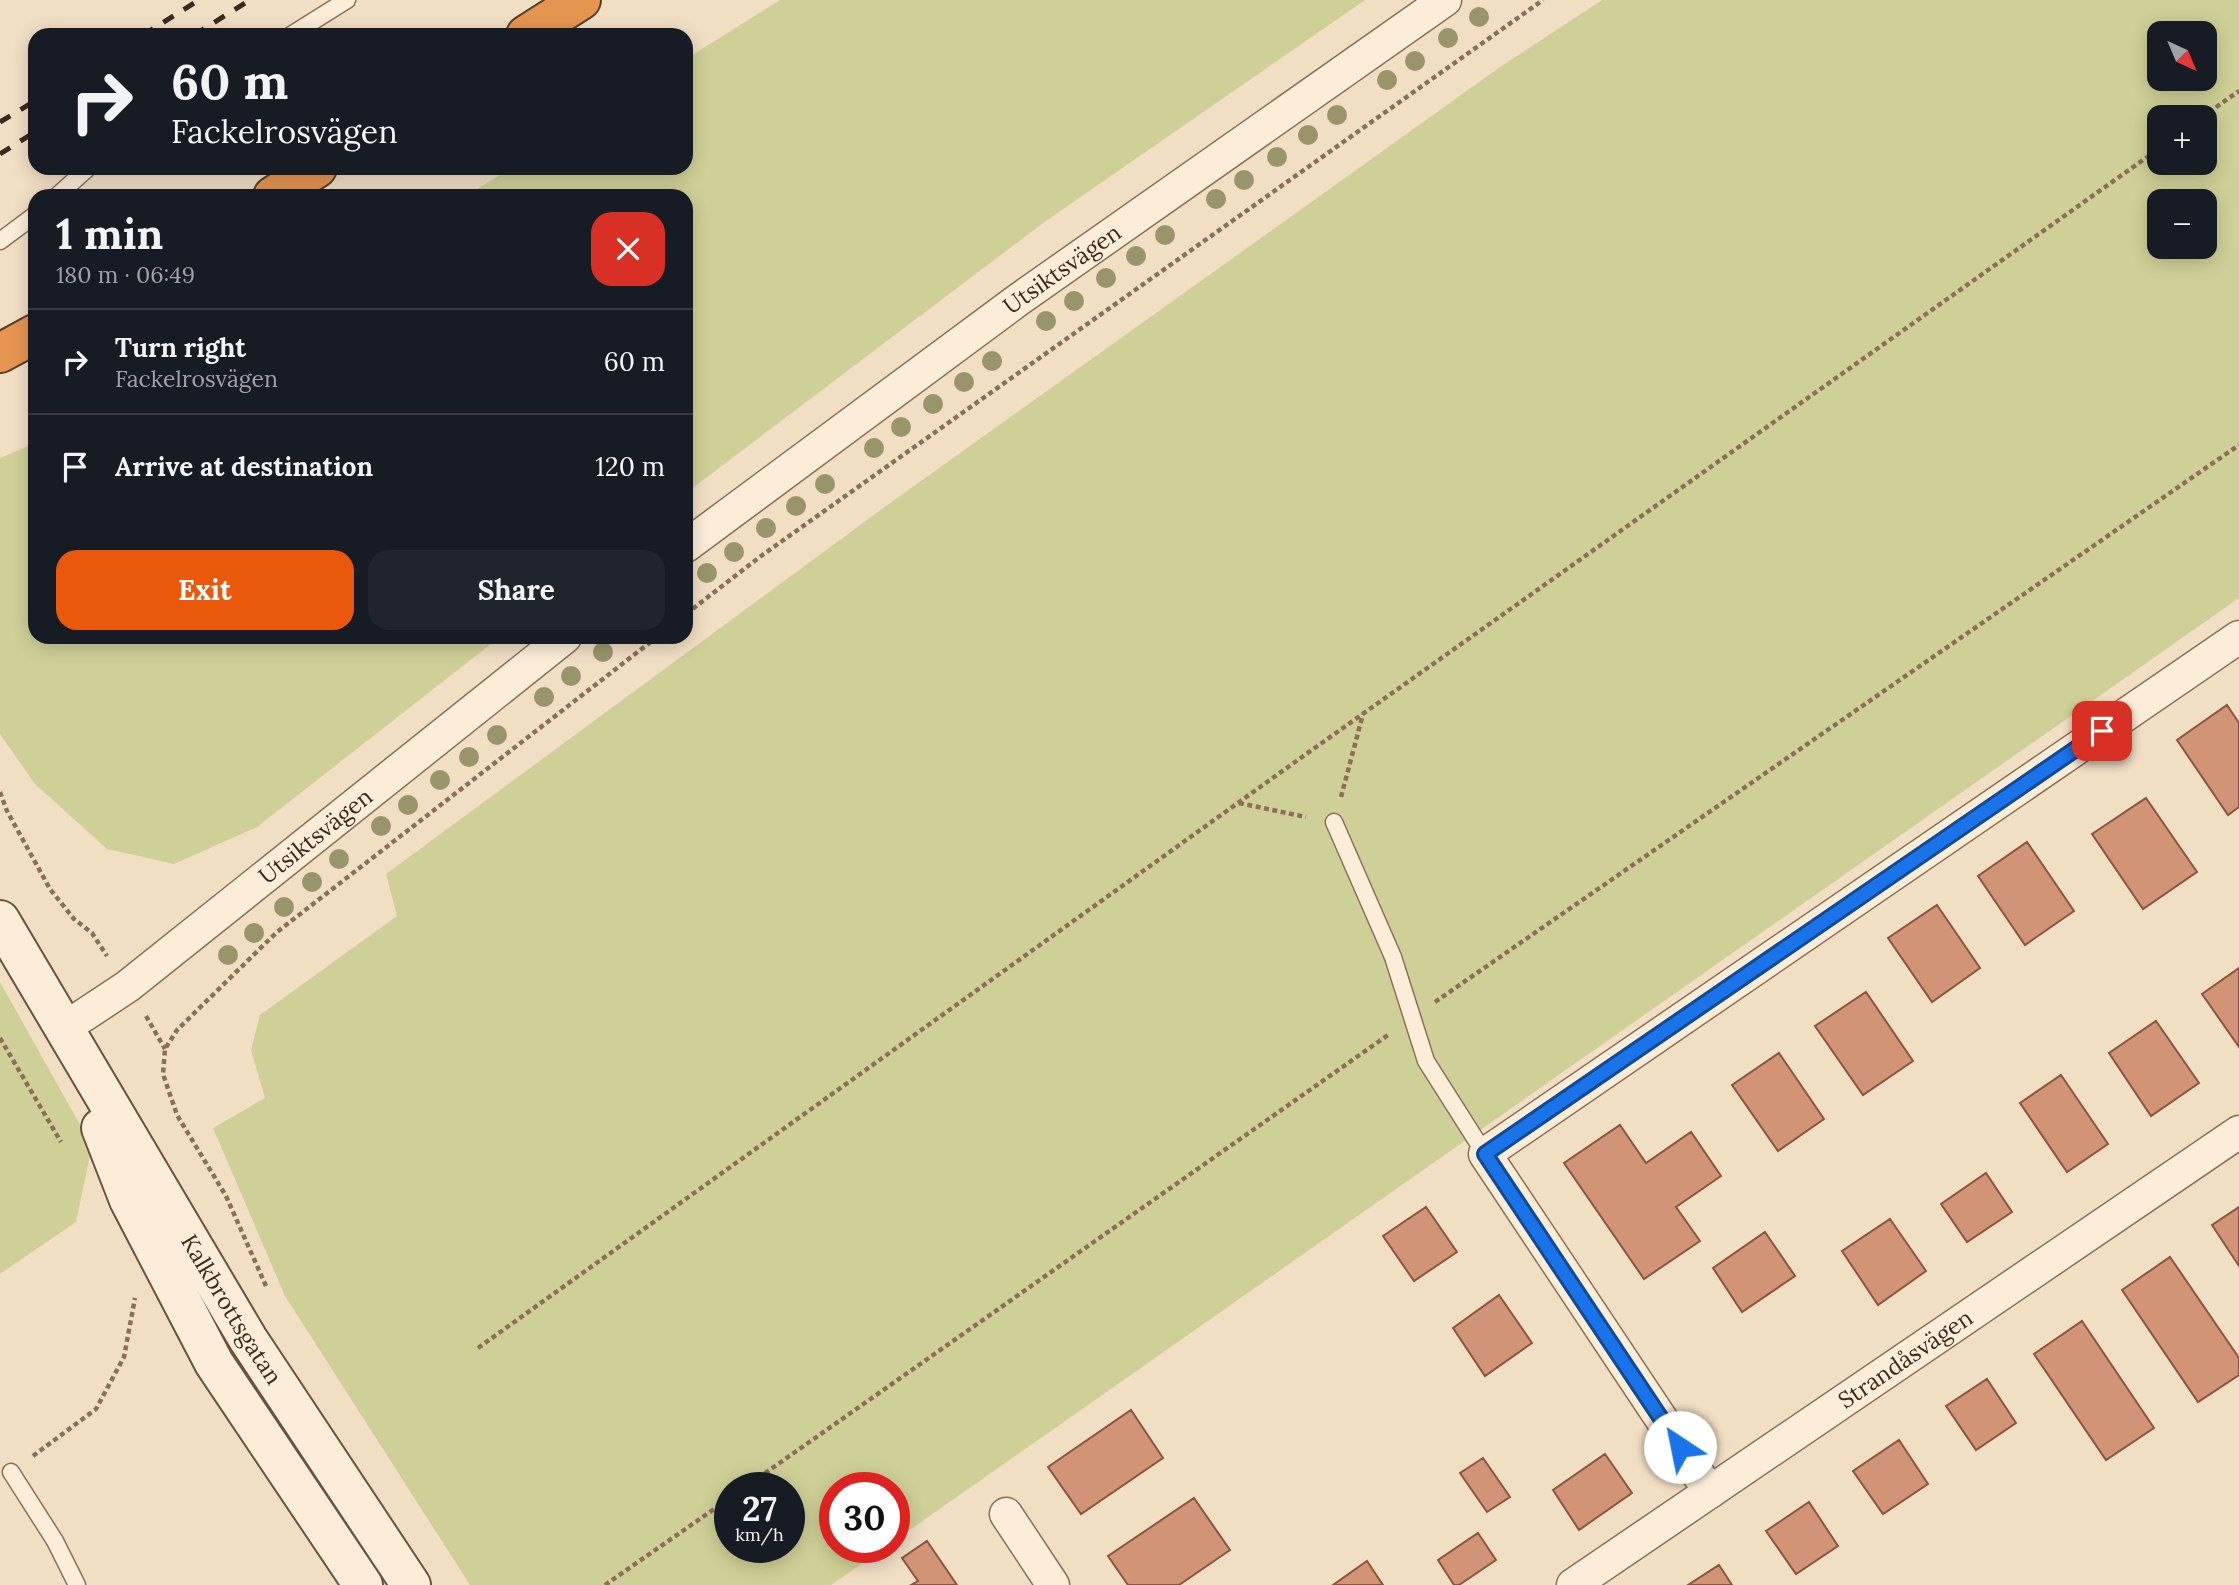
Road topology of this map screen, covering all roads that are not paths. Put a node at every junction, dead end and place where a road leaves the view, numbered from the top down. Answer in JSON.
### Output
{"nodes":[{"id":1,"x":346,"y":0,"type":"edge"},
{"id":2,"x":581,"y":0,"type":"edge"},
{"id":3,"x":1445,"y":0,"type":"edge"},
{"id":4,"x":302,"y":28,"type":"edge"},
{"id":5,"x":537,"y":28,"type":"edge"},
{"id":6,"x":81,"y":175,"type":"edge"},
{"id":7,"x":306,"y":175,"type":"edge"},
{"id":8,"x":65,"y":189,"type":"edge"},
{"id":9,"x":284,"y":189,"type":"edge"},
{"id":10,"x":28,"y":220,"type":"edge"},
{"id":11,"x":0,"y":241,"type":"edge"},
{"id":12,"x":28,"y":338,"type":"edge"},
{"id":13,"x":0,"y":353,"type":"edge"},
{"id":14,"x":693,"y":541,"type":"edge"},
{"id":15,"x":2239,"y":637,"type":"edge"},
{"id":16,"x":556,"y":644,"type":"edge"},
{"id":17,"x":1334,"y":822,"type":"road end"},
{"id":18,"x":0,"y":920,"type":"edge"},
{"id":19,"x":63,"y":1029,"type":"junction"},
{"id":20,"x":2239,"y":1132,"type":"edge"},
{"id":21,"x":1485,"y":1154,"type":"junction"},
{"id":22,"x":11,"y":1472,"type":"road end"},
{"id":23,"x":1710,"y":1492,"type":"junction"},
{"id":24,"x":1006,"y":1514,"type":"dead end"},
{"id":25,"x":77,"y":1585,"type":"edge"},
{"id":26,"x":363,"y":1585,"type":"edge"},
{"id":27,"x":411,"y":1585,"type":"edge"},
{"id":28,"x":1053,"y":1585,"type":"edge"},
{"id":29,"x":1573,"y":1585,"type":"edge"}],
"edges":[{"from":1,"to":4,"type":"lane"},
{"from":2,"to":5,"type":"highway"},
{"from":3,"to":14,"type":"street","name":"Utsiktsvägen"},
{"from":6,"to":8,"type":"lane"},
{"from":7,"to":9,"type":"highway"},
{"from":10,"to":11,"type":"lane"},
{"from":12,"to":13,"type":"highway"},
{"from":15,"to":21,"type":"street"},
{"from":16,"to":19,"type":"street","name":"Utsiktsvägen"},
{"from":17,"to":21,"type":"lane"},
{"from":18,"to":19,"type":"street","name":"Kalkbrottsgatan"},
{"from":19,"to":26,"type":"street","name":"Kalkbrottsgatan"},
{"from":19,"to":27,"type":"street","name":"Kalkbrottsgatan"},
{"from":20,"to":23,"type":"street","name":"Strandåsvägen"},
{"from":21,"to":23,"type":"street"},
{"from":22,"to":25,"type":"lane"},
{"from":23,"to":29,"type":"street","name":"Strandåsvägen"},
{"from":24,"to":28,"type":"street"}]}
